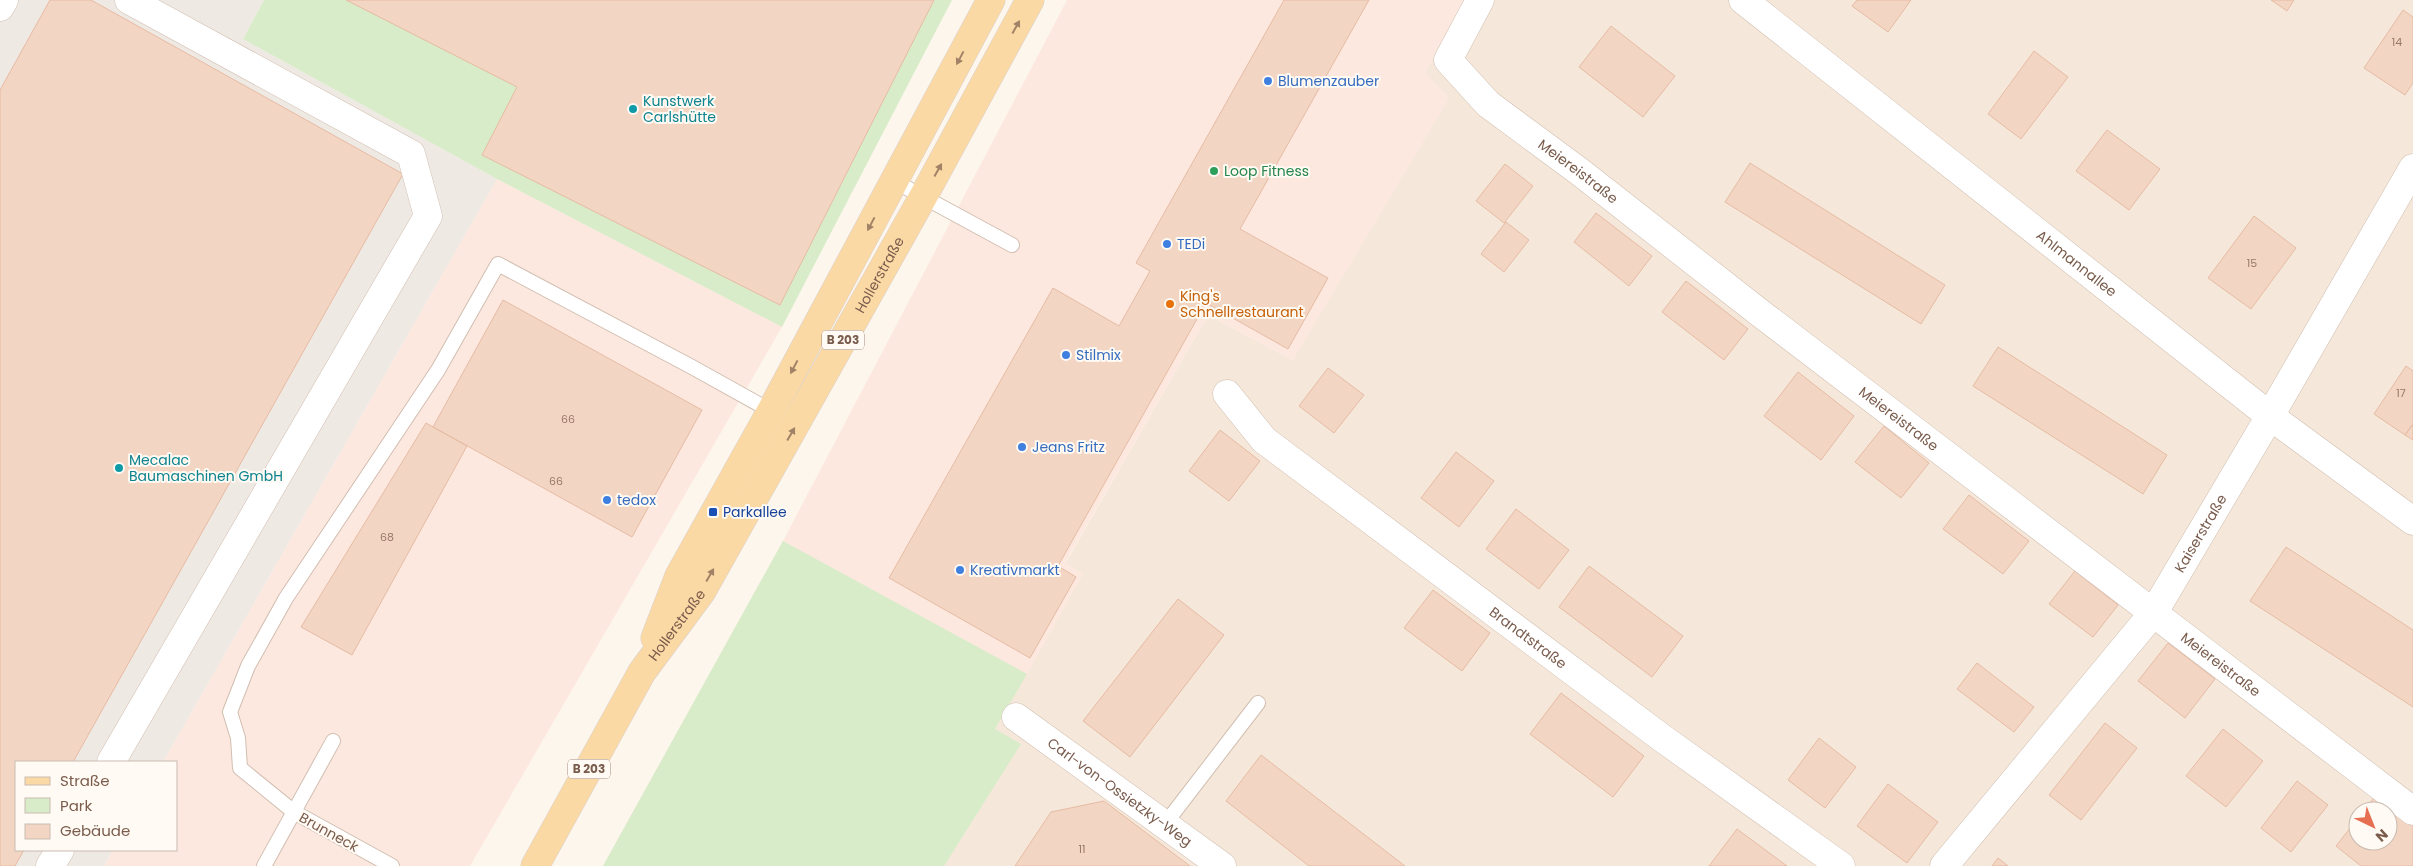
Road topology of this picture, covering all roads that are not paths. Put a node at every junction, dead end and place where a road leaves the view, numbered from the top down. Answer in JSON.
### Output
{"nodes":[{"id":1,"x":4,"y":0,"type":"edge"},
{"id":2,"x":129,"y":0,"type":"edge"},
{"id":3,"x":991,"y":0,"type":"edge"},
{"id":4,"x":1030,"y":0,"type":"edge"},
{"id":5,"x":1480,"y":0,"type":"edge"},
{"id":6,"x":1743,"y":0,"type":"edge"},
{"id":7,"x":0,"y":7,"type":"edge"},
{"id":8,"x":2413,"y":168,"type":"edge"},
{"id":9,"x":894,"y":181,"type":"junction"},
{"id":10,"x":923,"y":197,"type":"junction"},
{"id":11,"x":1012,"y":245,"type":"dead end"},
{"id":12,"x":1227,"y":394,"type":"dead end"},
{"id":13,"x":771,"y":411,"type":"junction"},
{"id":14,"x":2270,"y":416,"type":"junction"},
{"id":15,"x":2413,"y":521,"type":"edge"},
{"id":16,"x":2154,"y":612,"type":"junction"},
{"id":17,"x":642,"y":672,"type":"junction"},
{"id":18,"x":1258,"y":703,"type":"dead end"},
{"id":19,"x":1016,"y":717,"type":"dead end"},
{"id":20,"x":333,"y":741,"type":"dead end"},
{"id":21,"x":112,"y":761,"type":"edge"},
{"id":22,"x":2413,"y":811,"type":"edge"},
{"id":23,"x":294,"y":812,"type":"junction"},
{"id":24,"x":1165,"y":824,"type":"junction"},
{"id":25,"x":59,"y":851,"type":"edge"},
{"id":26,"x":50,"y":866,"type":"edge"},
{"id":27,"x":264,"y":866,"type":"edge"},
{"id":28,"x":392,"y":866,"type":"edge"},
{"id":29,"x":535,"y":866,"type":"edge"},
{"id":30,"x":1222,"y":866,"type":"edge"},
{"id":31,"x":1841,"y":866,"type":"edge"},
{"id":32,"x":1944,"y":866,"type":"edge"}],
"edges":[{"from":1,"to":7,"type":"street"},
{"from":2,"to":21,"type":"street"},
{"from":3,"to":9,"type":"main road","name":"Hollerstraße","number":"B 203","one_way":true},
{"from":10,"to":4,"type":"main road","name":"Hollerstraße","number":"B 203","one_way":true},
{"from":5,"to":16,"type":"street","name":"Meiereistraße"},
{"from":6,"to":14,"type":"street","name":"Ahlmannallee"},
{"from":8,"to":14,"type":"street","name":"Kaiserstraße"},
{"from":9,"to":10,"type":"lane"},
{"from":9,"to":13,"type":"main road","name":"Hollerstraße","number":"B 203","one_way":true},
{"from":10,"to":11,"type":"lane"},
{"from":17,"to":10,"type":"main road","name":"Hollerstraße","number":"B 203","one_way":true},
{"from":12,"to":31,"type":"street","name":"Brandtstraße"},
{"from":13,"to":17,"type":"main road","name":"Hollerstraße","number":"B 203"},
{"from":13,"to":23,"type":"lane","name":"Brunneck"},
{"from":14,"to":15,"type":"street","name":"Ahlmannallee"},
{"from":14,"to":16,"type":"street","name":"Kaiserstraße"},
{"from":16,"to":22,"type":"street","name":"Meiereistraße"},
{"from":16,"to":32,"type":"street","name":"Kaiserstraße"},
{"from":17,"to":29,"type":"main road","name":"Hollerstraße","number":"B 203"},
{"from":18,"to":24,"type":"lane"},
{"from":19,"to":24,"type":"street","name":"Carl-von-Ossietzky-Weg"},
{"from":20,"to":23,"type":"lane"},
{"from":23,"to":27,"type":"lane"},
{"from":23,"to":28,"type":"lane","name":"Brunneck"},
{"from":24,"to":30,"type":"street","name":"Carl-von-Ossietzky-Weg"},
{"from":25,"to":26,"type":"street"}]}
